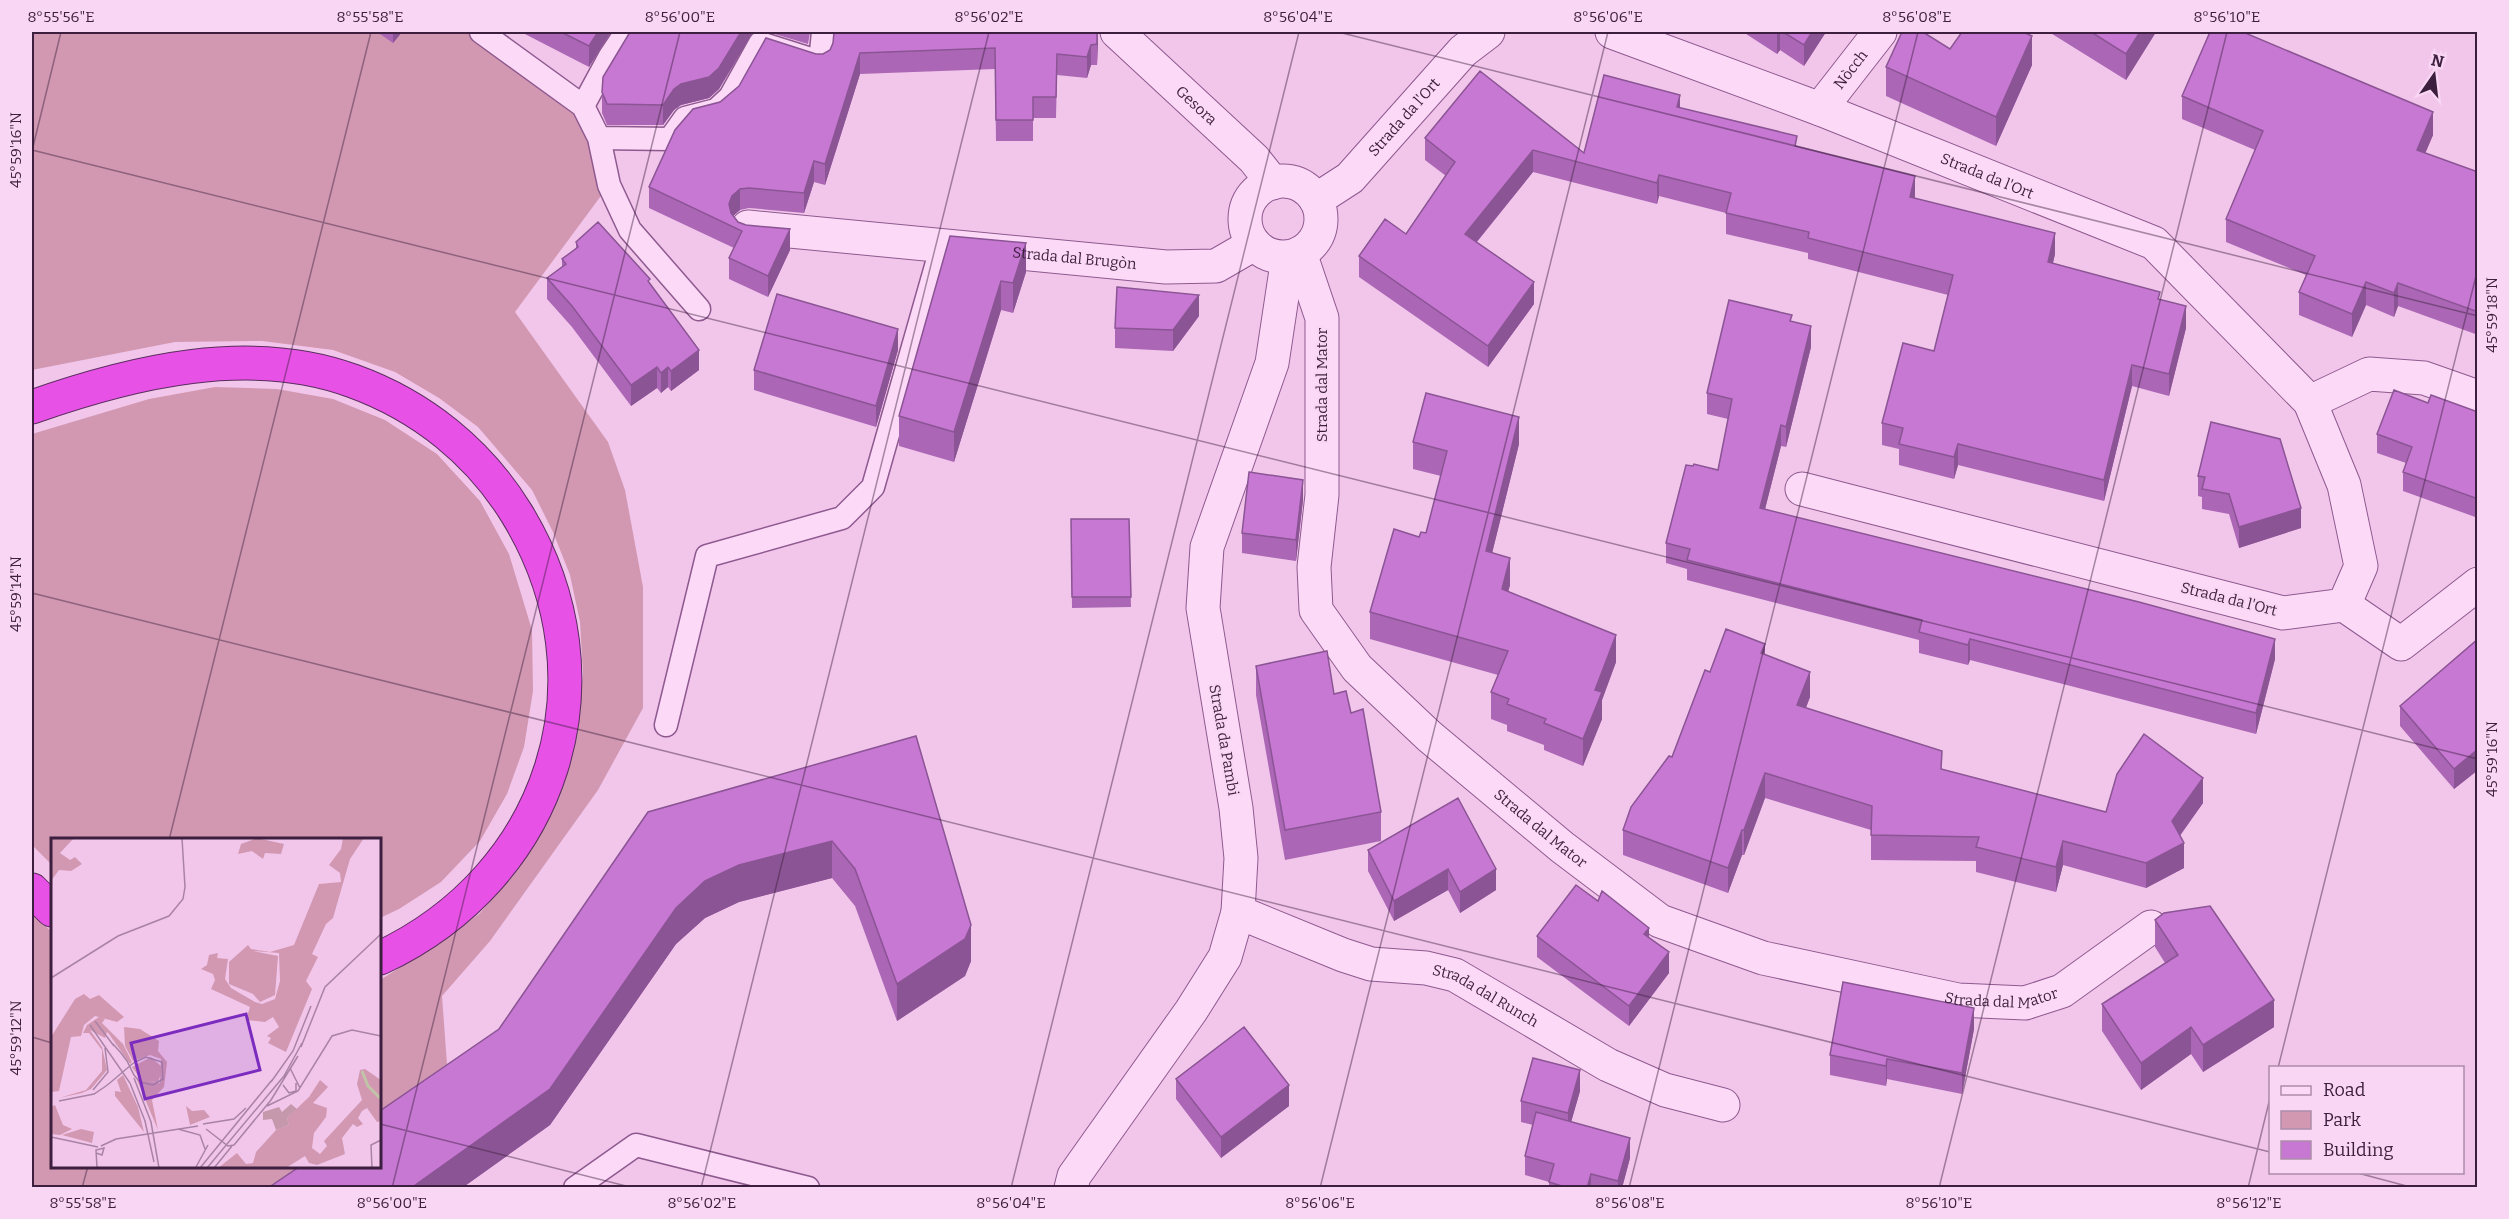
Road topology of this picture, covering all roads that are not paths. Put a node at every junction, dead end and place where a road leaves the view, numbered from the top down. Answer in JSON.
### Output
{"nodes":[{"id":1,"x":481,"y":32,"type":"edge"},
{"id":2,"x":626,"y":32,"type":"edge"},
{"id":3,"x":823,"y":32,"type":"edge"},
{"id":4,"x":1117,"y":32,"type":"edge"},
{"id":5,"x":1488,"y":32,"type":"edge"},
{"id":6,"x":1611,"y":32,"type":"edge"},
{"id":7,"x":1880,"y":32,"type":"edge"},
{"id":8,"x":583,"y":106,"type":"junction"},
{"id":9,"x":1820,"y":109,"type":"junction"},
{"id":10,"x":599,"y":138,"type":"junction"},
{"id":11,"x":1273,"y":183,"type":"junction"},
{"id":12,"x":1316,"y":200,"type":"junction"},
{"id":13,"x":748,"y":227,"type":"edge"},
{"id":14,"x":1254,"y":244,"type":"junction"},
{"id":15,"x":942,"y":245,"type":"junction"},
{"id":16,"x":1294,"y":255,"type":"junction"},
{"id":17,"x":699,"y":309,"type":"dead end"},
{"id":18,"x":2478,"y":397,"type":"edge"},
{"id":19,"x":2310,"y":402,"type":"junction"},
{"id":20,"x":32,"y":407,"type":"edge"},
{"id":21,"x":1802,"y":489,"type":"dead end"},
{"id":22,"x":2478,"y":584,"type":"edge"},
{"id":23,"x":2344,"y":605,"type":"junction"},
{"id":24,"x":666,"y":725,"type":"dead end"},
{"id":25,"x":32,"y":890,"type":"edge"},
{"id":26,"x":51,"y":909,"type":"edge"},
{"id":27,"x":1238,"y":912,"type":"junction"},
{"id":28,"x":2151,"y":927,"type":"dead end"},
{"id":29,"x":381,"y":957,"type":"edge"},
{"id":30,"x":1723,"y":1105,"type":"dead end"},
{"id":31,"x":575,"y":1188,"type":"edge"},
{"id":32,"x":808,"y":1188,"type":"edge"},
{"id":33,"x":1071,"y":1188,"type":"edge"}],
"edges":[{"from":1,"to":8,"type":"lane"},
{"from":2,"to":8,"type":"lane"},
{"from":3,"to":10,"type":"lane"},
{"from":4,"to":11,"type":"street","name":"Gesora"},
{"from":5,"to":12,"type":"street","name":"Strada da l'Ort"},
{"from":6,"to":9,"type":"street","name":"Strada da l'Ort"},
{"from":7,"to":9,"type":"street","name":"Nòcch"},
{"from":8,"to":10,"type":"lane"},
{"from":9,"to":19,"type":"street","name":"Strada da l'Ort"},
{"from":10,"to":17,"type":"lane"},
{"from":11,"to":12,"type":"street"},
{"from":11,"to":14,"type":"street"},
{"from":12,"to":16,"type":"street"},
{"from":13,"to":15,"type":"street","name":"Strada dal Brugòn"},
{"from":14,"to":15,"type":"street","name":"Strada dal Brugòn"},
{"from":14,"to":16,"type":"street"},
{"from":15,"to":24,"type":"lane"},
{"from":16,"to":27,"type":"street","name":"Strada da Pambi"},
{"from":16,"to":28,"type":"street","name":"Strada dal Mator"},
{"from":18,"to":19,"type":"street"},
{"from":19,"to":23,"type":"street","name":"Strada da l'Ort"},
{"from":20,"to":29,"type":"highway"},
{"from":21,"to":23,"type":"street","name":"Strada da l'Ort"},
{"from":22,"to":23,"type":"street"},
{"from":25,"to":26,"type":"highway"},
{"from":27,"to":30,"type":"street","name":"Strada dal Runch"},
{"from":27,"to":33,"type":"street","name":"Strada da Pambi"},
{"from":31,"to":32,"type":"lane"}]}
